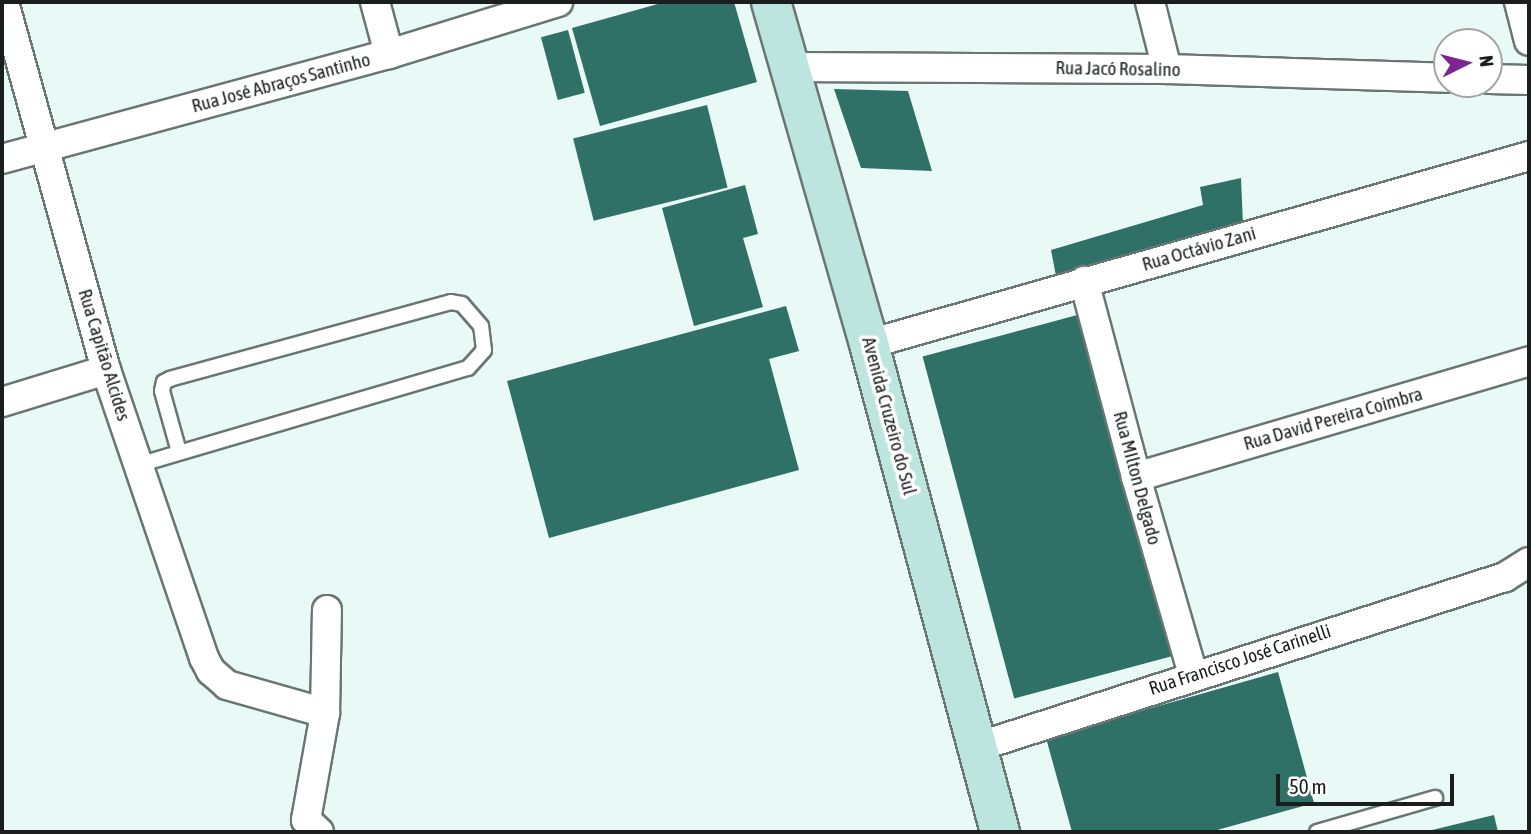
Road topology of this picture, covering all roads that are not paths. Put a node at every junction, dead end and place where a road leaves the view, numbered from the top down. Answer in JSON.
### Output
{"nodes":[{"id":1,"x":4,"y":2,"type":"edge"},
{"id":2,"x":375,"y":2,"type":"edge"},
{"id":3,"x":558,"y":2,"type":"edge"},
{"id":4,"x":771,"y":2,"type":"edge"},
{"id":5,"x":1150,"y":2,"type":"edge"},
{"id":6,"x":1519,"y":2,"type":"edge"},
{"id":7,"x":1529,"y":41,"type":"edge"},
{"id":8,"x":389,"y":54,"type":"junction"},
{"id":9,"x":789,"y":67,"type":"junction"},
{"id":10,"x":1167,"y":69,"type":"junction"},
{"id":11,"x":1433,"y":78,"type":"edge"},
{"id":12,"x":1503,"y":79,"type":"edge"},
{"id":13,"x":1529,"y":80,"type":"edge"},
{"id":14,"x":44,"y":147,"type":"junction"},
{"id":15,"x":1529,"y":156,"type":"edge"},
{"id":16,"x":2,"y":159,"type":"edge"},
{"id":17,"x":1084,"y":281,"type":"junction"},
{"id":18,"x":869,"y":344,"type":"junction"},
{"id":19,"x":1529,"y":361,"type":"edge"},
{"id":20,"x":106,"y":370,"type":"junction"},
{"id":21,"x":2,"y":402,"type":"edge"},
{"id":22,"x":179,"y":452,"type":"junction"},
{"id":23,"x":138,"y":465,"type":"junction"},
{"id":24,"x":1136,"y":477,"type":"junction"},
{"id":25,"x":1529,"y":562,"type":"edge"},
{"id":26,"x":327,"y":610,"type":"dead end"},
{"id":27,"x":1194,"y":675,"type":"junction"},
{"id":28,"x":325,"y":713,"type":"junction"},
{"id":29,"x":977,"y":747,"type":"junction"},
{"id":30,"x":1435,"y":798,"type":"dead end"},
{"id":31,"x":319,"y":832,"type":"edge"},
{"id":32,"x":1000,"y":832,"type":"edge"},
{"id":33,"x":1317,"y":832,"type":"edge"}],
"edges":[{"from":1,"to":14,"type":"street","name":"Rua Capitão Alcides"},
{"from":2,"to":8,"type":"street"},
{"from":3,"to":8,"type":"street","name":"Rua José Abraços Santinho"},
{"from":4,"to":9,"type":"street","name":"Avenida Cruzeiro do Sul"},
{"from":5,"to":10,"type":"street"},
{"from":6,"to":7,"type":"street"},
{"from":8,"to":14,"type":"street","name":"Rua José Abraços Santinho"},
{"from":9,"to":10,"type":"street","name":"Rua Jacó Rosalino"},
{"from":9,"to":18,"type":"street","name":"Avenida Cruzeiro do Sul"},
{"from":10,"to":11,"type":"street","name":"Rua Jacó Rosalino"},
{"from":12,"to":13,"type":"street"},
{"from":14,"to":16,"type":"street","name":"Rua José Abraços Santinho"},
{"from":14,"to":20,"type":"street","name":"Rua Capitão Alcides"},
{"from":15,"to":17,"type":"street","name":"Rua Octávio Zani"},
{"from":17,"to":18,"type":"street","name":"Rua Octávio Zani"},
{"from":17,"to":24,"type":"street","name":"Rua MIlton Delgado"},
{"from":18,"to":29,"type":"street","name":"Avenida Cruzeiro do Sul"},
{"from":19,"to":24,"type":"street","name":"Rua David Pereira Coimbra"},
{"from":20,"to":21,"type":"street"},
{"from":20,"to":23,"type":"street","name":"Rua Capitão Alcides"},
{"from":22,"to":22,"type":"lane"},
{"from":22,"to":23,"type":"lane"},
{"from":23,"to":28,"type":"street","name":"Rua Capitão Alcides"},
{"from":24,"to":27,"type":"street","name":"Rua MIlton Delgado"},
{"from":25,"to":27,"type":"street","name":"Rua Francisco José Carinelli"},
{"from":26,"to":28,"type":"street"},
{"from":27,"to":29,"type":"street","name":"Rua Francisco José Carinelli"},
{"from":28,"to":31,"type":"street"},
{"from":29,"to":32,"type":"street","name":"Avenida Cruzeiro do Sul"},
{"from":30,"to":33,"type":"lane"}]}
